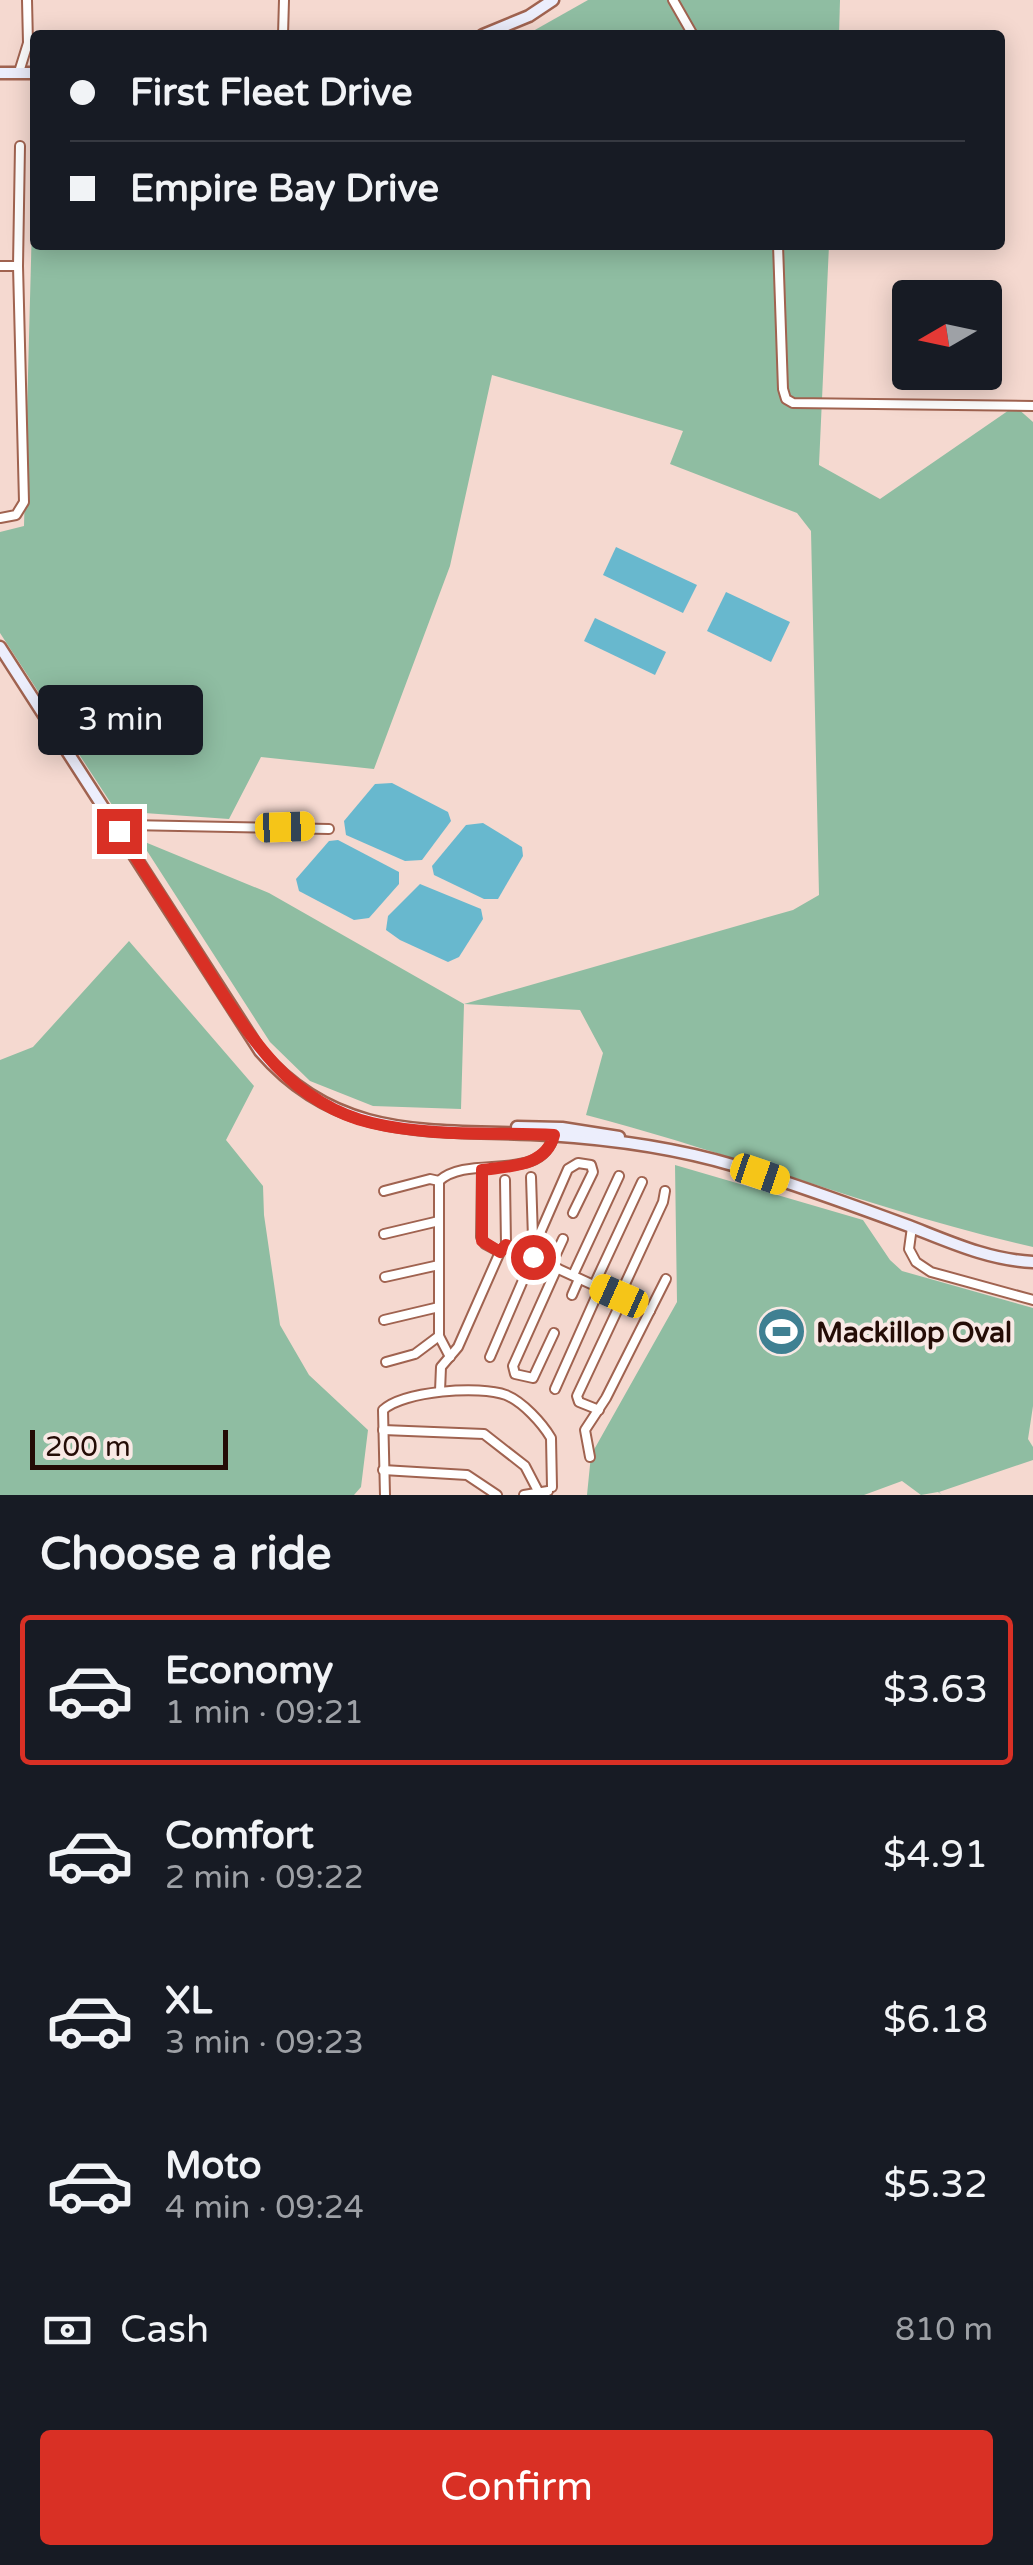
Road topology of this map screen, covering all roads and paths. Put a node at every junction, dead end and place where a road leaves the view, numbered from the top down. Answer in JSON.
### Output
{"nodes":[{"id":1,"x":27,"y":0,"type":"edge"},
{"id":2,"x":284,"y":0,"type":"edge"},
{"id":3,"x":554,"y":0,"type":"edge"},
{"id":4,"x":673,"y":0,"type":"edge"},
{"id":5,"x":283,"y":30,"type":"edge"},
{"id":6,"x":495,"y":30,"type":"edge"},
{"id":7,"x":690,"y":30,"type":"edge"},
{"id":8,"x":19,"y":72,"type":"junction"},
{"id":9,"x":30,"y":72,"type":"edge"},
{"id":10,"x":0,"y":73,"type":"edge"},
{"id":11,"x":20,"y":146,"type":"dead end"},
{"id":12,"x":778,"y":250,"type":"edge"},
{"id":13,"x":0,"y":266,"type":"edge"},
{"id":14,"x":18,"y":266,"type":"junction"},
{"id":15,"x":1033,"y":406,"type":"edge"},
{"id":16,"x":0,"y":518,"type":"edge"},
{"id":17,"x":0,"y":647,"type":"edge"},
{"id":18,"x":329,"y":829,"type":"dead end"},
{"id":19,"x":119,"y":831,"type":"junction"},
{"id":20,"x":525,"y":1127,"type":"junction"},
{"id":21,"x":582,"y":1130,"type":"junction"},
{"id":22,"x":452,"y":1131,"type":"junction"},
{"id":23,"x":554,"y":1135,"type":"junction"},
{"id":24,"x":654,"y":1147,"type":"junction"},
{"id":25,"x":482,"y":1170,"type":"junction"},
{"id":26,"x":619,"y":1176,"type":"dead end"},
{"id":27,"x":531,"y":1177,"type":"dead end"},
{"id":28,"x":506,"y":1180,"type":"dead end"},
{"id":29,"x":440,"y":1182,"type":"junction"},
{"id":30,"x":642,"y":1182,"type":"dead end"},
{"id":31,"x":384,"y":1191,"type":"dead end"},
{"id":32,"x":665,"y":1191,"type":"dead end"},
{"id":33,"x":574,"y":1212,"type":"dead end"},
{"id":34,"x":439,"y":1221,"type":"junction"},
{"id":35,"x":912,"y":1228,"type":"junction"},
{"id":36,"x":384,"y":1234,"type":"dead end"},
{"id":37,"x":563,"y":1239,"type":"dead end"},
{"id":38,"x":534,"y":1241,"type":"junction"},
{"id":39,"x":503,"y":1248,"type":"junction"},
{"id":40,"x":532,"y":1256,"type":"junction"},
{"id":41,"x":1033,"y":1262,"type":"edge"},
{"id":42,"x":439,"y":1265,"type":"junction"},
{"id":43,"x":554,"y":1267,"type":"junction"},
{"id":44,"x":386,"y":1277,"type":"dead end"},
{"id":45,"x":576,"y":1277,"type":"junction"},
{"id":46,"x":666,"y":1279,"type":"dead end"},
{"id":47,"x":597,"y":1286,"type":"junction"},
{"id":48,"x":572,"y":1295,"type":"dead end"},
{"id":49,"x":621,"y":1298,"type":"junction"},
{"id":50,"x":1033,"y":1300,"type":"edge"},
{"id":51,"x":439,"y":1307,"type":"junction"},
{"id":52,"x":650,"y":1311,"type":"junction"},
{"id":53,"x":384,"y":1320,"type":"dead end"},
{"id":54,"x":554,"y":1333,"type":"dead end"},
{"id":55,"x":439,"y":1336,"type":"junction"},
{"id":56,"x":450,"y":1357,"type":"junction"},
{"id":57,"x":490,"y":1357,"type":"dead end"},
{"id":58,"x":386,"y":1362,"type":"dead end"},
{"id":59,"x":555,"y":1389,"type":"dead end"},
{"id":60,"x":440,"y":1392,"type":"junction"},
{"id":61,"x":599,"y":1410,"type":"junction"},
{"id":62,"x":383,"y":1430,"type":"junction"},
{"id":63,"x":590,"y":1457,"type":"dead end"},
{"id":64,"x":383,"y":1470,"type":"junction"},
{"id":65,"x":548,"y":1492,"type":"edge"},
{"id":66,"x":384,"y":1495,"type":"edge"},
{"id":67,"x":496,"y":1495,"type":"edge"},
{"id":68,"x":524,"y":1495,"type":"edge"}],
"edges":[{"from":1,"to":8,"type":"street"},
{"from":2,"to":5,"type":"street"},
{"from":3,"to":6,"type":"main road"},
{"from":4,"to":7,"type":"street"},
{"from":8,"to":9,"type":"main road"},
{"from":8,"to":10,"type":"main road"},
{"from":11,"to":14,"type":"street"},
{"from":12,"to":15,"type":"street"},
{"from":13,"to":14,"type":"street"},
{"from":14,"to":16,"type":"street"},
{"from":17,"to":19,"type":"main road"},
{"from":18,"to":19,"type":"street"},
{"from":19,"to":22,"type":"main road"},
{"from":20,"to":21,"type":"main road"},
{"from":20,"to":22,"type":"main road"},
{"from":20,"to":23,"type":"main road"},
{"from":21,"to":23,"type":"main road"},
{"from":21,"to":24,"type":"main road"},
{"from":22,"to":23,"type":"main road"},
{"from":23,"to":24,"type":"main road"},
{"from":23,"to":25,"type":"street"},
{"from":24,"to":35,"type":"main road"},
{"from":25,"to":29,"type":"street"},
{"from":25,"to":39,"type":"street"},
{"from":26,"to":45,"type":"street"},
{"from":27,"to":38,"type":"street"},
{"from":28,"to":39,"type":"street"},
{"from":29,"to":31,"type":"street"},
{"from":29,"to":34,"type":"street"},
{"from":30,"to":47,"type":"street"},
{"from":32,"to":49,"type":"street"},
{"from":33,"to":38,"type":"street"},
{"from":34,"to":36,"type":"street"},
{"from":34,"to":42,"type":"street"},
{"from":35,"to":41,"type":"main road"},
{"from":35,"to":50,"type":"street"},
{"from":37,"to":43,"type":"street"},
{"from":38,"to":40,"type":"street"},
{"from":39,"to":40,"type":"street"},
{"from":39,"to":56,"type":"street"},
{"from":40,"to":43,"type":"street"},
{"from":40,"to":57,"type":"street"},
{"from":42,"to":44,"type":"street"},
{"from":42,"to":51,"type":"street"},
{"from":43,"to":45,"type":"street"},
{"from":43,"to":54,"type":"street"},
{"from":45,"to":47,"type":"street"},
{"from":45,"to":48,"type":"street"},
{"from":46,"to":52,"type":"street"},
{"from":47,"to":49,"type":"street"},
{"from":47,"to":59,"type":"street"},
{"from":49,"to":52,"type":"street"},
{"from":49,"to":61,"type":"street"},
{"from":51,"to":53,"type":"street"},
{"from":51,"to":55,"type":"street"},
{"from":52,"to":61,"type":"street"},
{"from":55,"to":56,"type":"street"},
{"from":55,"to":58,"type":"street"},
{"from":56,"to":60,"type":"street"},
{"from":60,"to":62,"type":"street"},
{"from":60,"to":65,"type":"street"},
{"from":61,"to":63,"type":"street"},
{"from":62,"to":64,"type":"street"},
{"from":62,"to":65,"type":"street"},
{"from":64,"to":66,"type":"street"},
{"from":64,"to":67,"type":"street"},
{"from":65,"to":68,"type":"street"}]}
